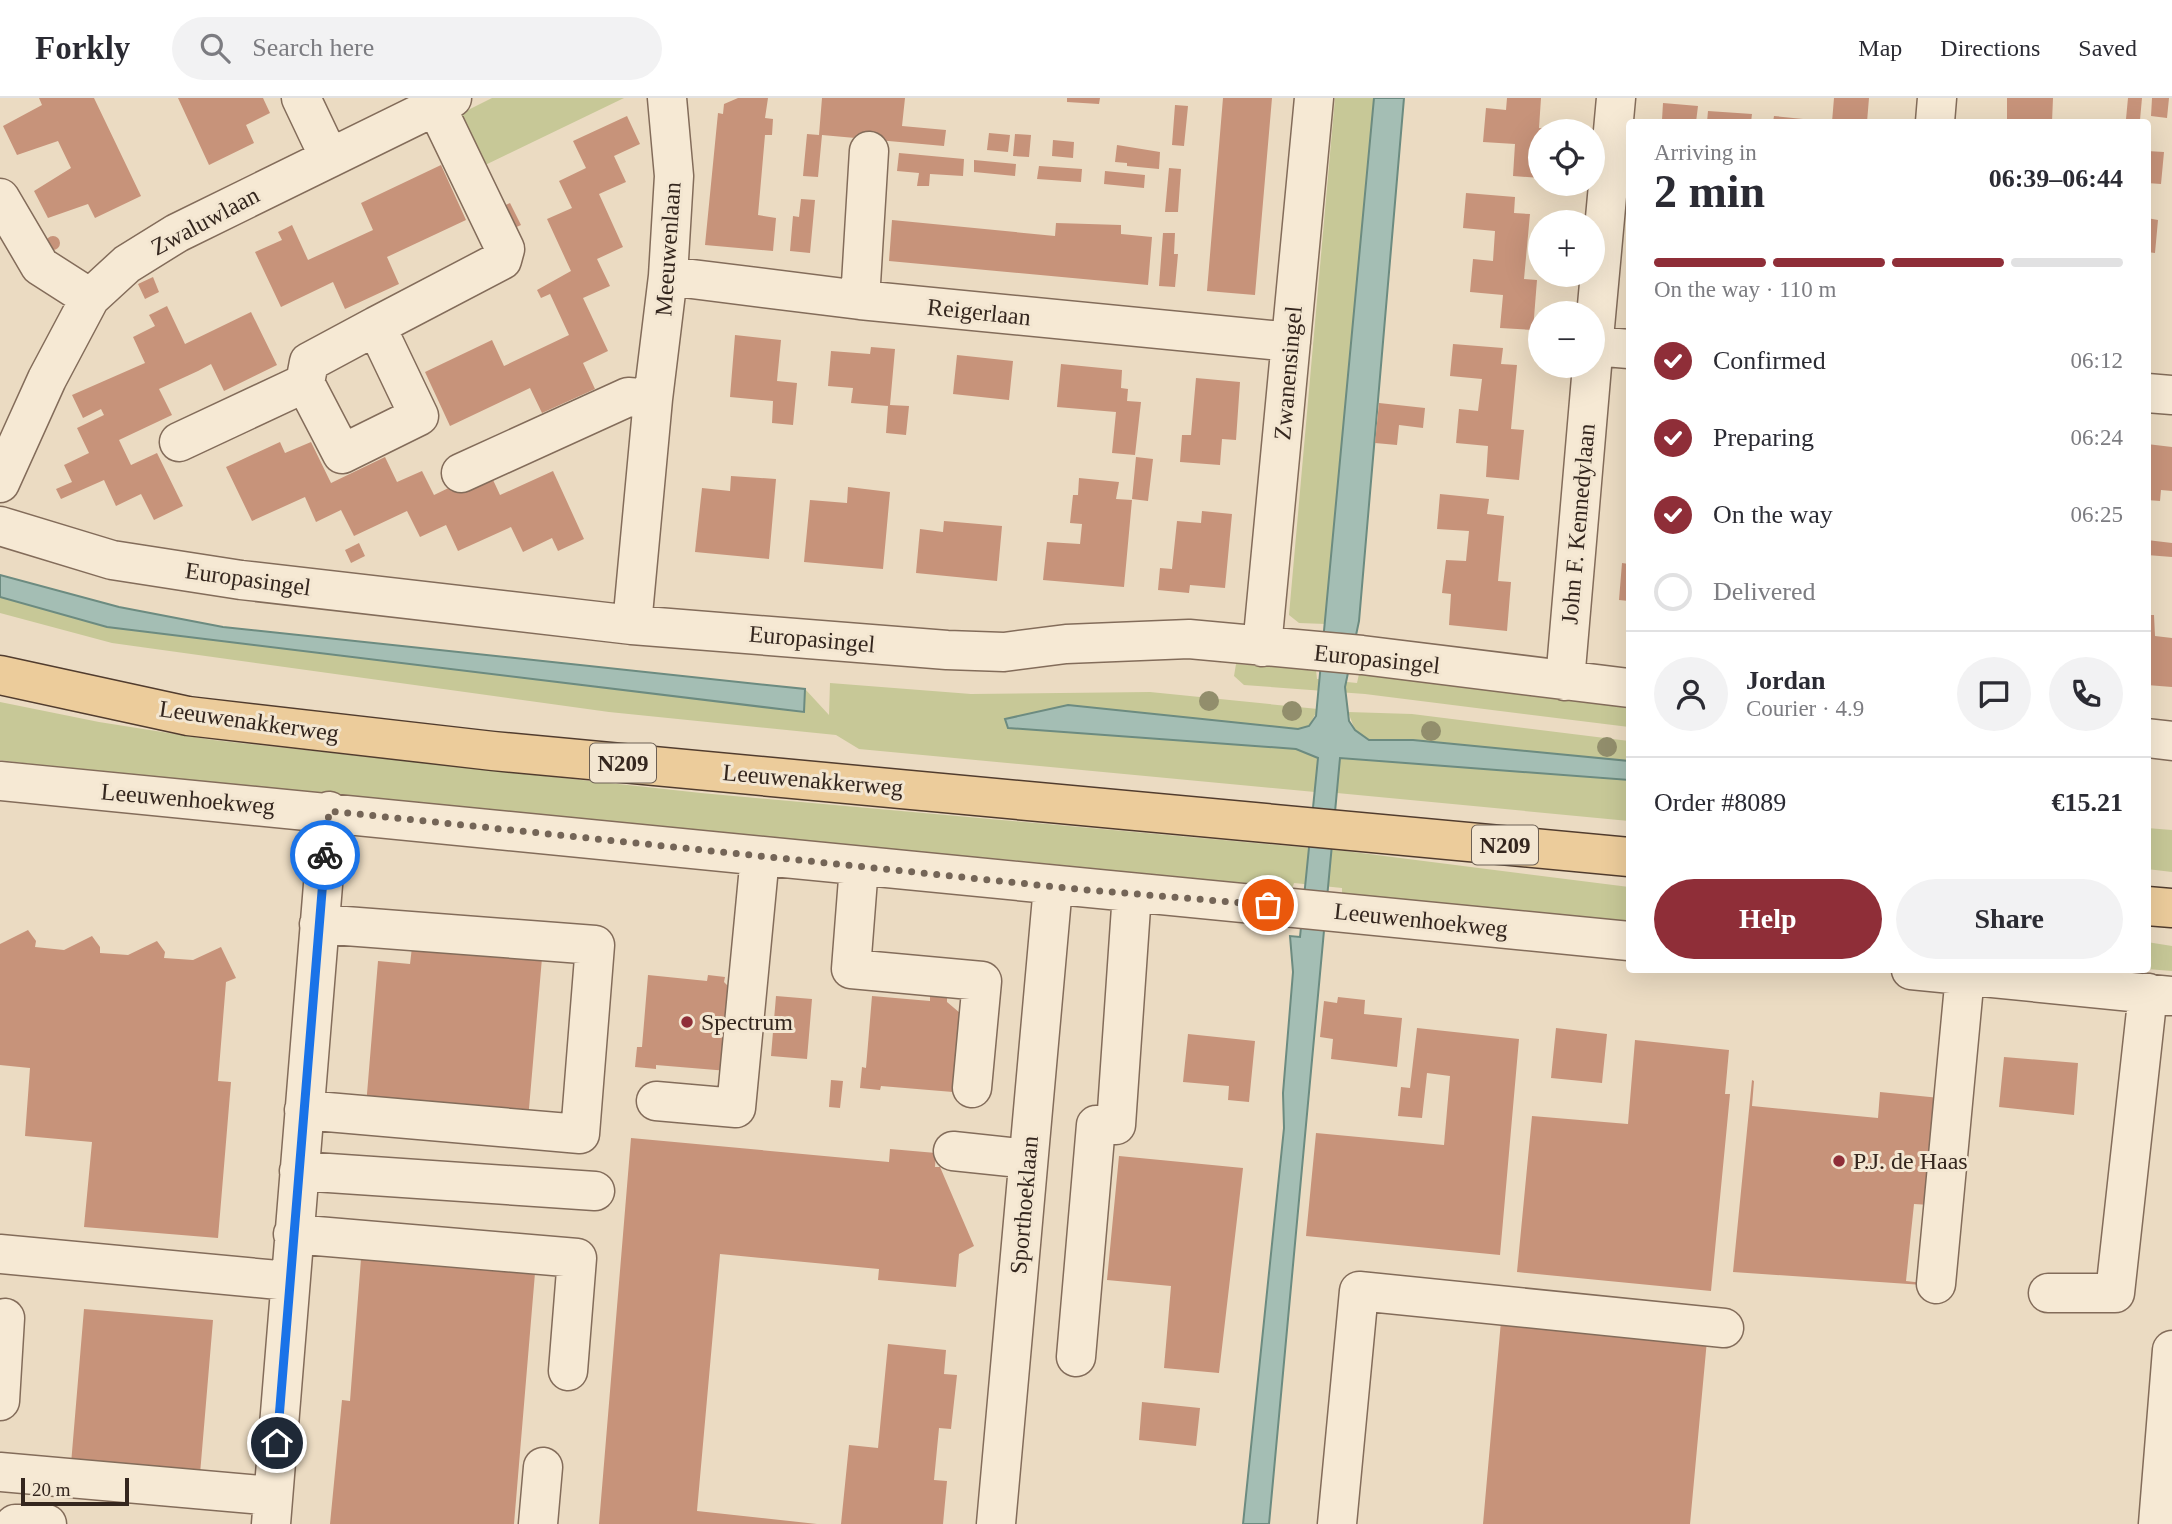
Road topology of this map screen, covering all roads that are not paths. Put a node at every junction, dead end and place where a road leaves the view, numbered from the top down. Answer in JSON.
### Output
{"nodes":[{"id":1,"x":301,"y":98,"type":"edge"},
{"id":2,"x":667,"y":98,"type":"edge"},
{"id":3,"x":1314,"y":98,"type":"edge"},
{"id":4,"x":1616,"y":98,"type":"edge"},
{"id":5,"x":1937,"y":98,"type":"edge"},
{"id":6,"x":444,"y":102,"type":"edge"},
{"id":7,"x":1935,"y":119,"type":"edge"},
{"id":8,"x":869,"y":151,"type":"dead end"},
{"id":9,"x":329,"y":157,"type":"junction"},
{"id":10,"x":0,"y":198,"type":"edge"},
{"id":11,"x":668,"y":276,"type":"junction"},
{"id":12,"x":90,"y":299,"type":"junction"},
{"id":13,"x":860,"y":300,"type":"junction"},
{"id":14,"x":1605,"y":301,"type":"edge"},
{"id":15,"x":376,"y":326,"type":"junction"},
{"id":16,"x":1291,"y":342,"type":"junction"},
{"id":17,"x":1599,"y":378,"type":"edge"},
{"id":18,"x":305,"y":383,"type":"junction"},
{"id":19,"x":2151,"y":393,"type":"edge"},
{"id":20,"x":2172,"y":395,"type":"edge"},
{"id":21,"x":653,"y":399,"type":"junction"},
{"id":22,"x":179,"y":442,"type":"dead end"},
{"id":23,"x":461,"y":473,"type":"dead end"},
{"id":24,"x":0,"y":483,"type":"edge"},
{"id":25,"x":0,"y":526,"type":"edge"},
{"id":26,"x":632,"y":625,"type":"junction"},
{"id":27,"x":1262,"y":648,"type":"junction"},
{"id":28,"x":0,"y":675,"type":"edge"},
{"id":29,"x":1565,"y":681,"type":"junction"},
{"id":30,"x":1626,"y":688,"type":"edge"},
{"id":31,"x":2151,"y":738,"type":"edge"},
{"id":32,"x":2172,"y":741,"type":"edge"},
{"id":33,"x":0,"y":781,"type":"edge"},
{"id":34,"x":329,"y":811,"type":"junction"},
{"id":35,"x":760,"y":856,"type":"junction"},
{"id":36,"x":1626,"y":857,"type":"edge"},
{"id":37,"x":859,"y":866,"type":"junction"},
{"id":38,"x":1053,"y":886,"type":"junction"},
{"id":39,"x":1132,"y":893,"type":"junction"},
{"id":40,"x":2151,"y":906,"type":"edge"},
{"id":41,"x":2172,"y":908,"type":"edge"},
{"id":42,"x":319,"y":924,"type":"junction"},
{"id":43,"x":1626,"y":941,"type":"edge"},
{"id":44,"x":1943,"y":973,"type":"edge"},
{"id":45,"x":1965,"y":975,"type":"junction"},
{"id":46,"x":2160,"y":995,"type":"edge"},
{"id":47,"x":972,"y":1088,"type":"dead end"},
{"id":48,"x":656,"y":1101,"type":"dead end"},
{"id":49,"x":304,"y":1110,"type":"junction"},
{"id":50,"x":953,"y":1152,"type":"dead end"},
{"id":51,"x":1028,"y":1159,"type":"junction"},
{"id":52,"x":299,"y":1171,"type":"junction"},
{"id":53,"x":596,"y":1191,"type":"dead end"},
{"id":54,"x":293,"y":1234,"type":"junction"},
{"id":55,"x":0,"y":1254,"type":"edge"},
{"id":56,"x":289,"y":1281,"type":"junction"},
{"id":57,"x":1936,"y":1284,"type":"dead end"},
{"id":58,"x":2048,"y":1293,"type":"dead end"},
{"id":59,"x":5,"y":1318,"type":"dead end"},
{"id":60,"x":1724,"y":1328,"type":"dead end"},
{"id":61,"x":2172,"y":1350,"type":"edge"},
{"id":62,"x":1076,"y":1357,"type":"dead end"},
{"id":63,"x":568,"y":1371,"type":"dead end"},
{"id":64,"x":0,"y":1401,"type":"edge"},
{"id":65,"x":543,"y":1467,"type":"dead end"},
{"id":66,"x":0,"y":1472,"type":"edge"},
{"id":67,"x":272,"y":1510,"type":"edge"},
{"id":68,"x":15,"y":1524,"type":"edge"},
{"id":69,"x":47,"y":1524,"type":"edge"},
{"id":70,"x":538,"y":1524,"type":"edge"},
{"id":71,"x":996,"y":1524,"type":"edge"},
{"id":72,"x":1337,"y":1524,"type":"edge"},
{"id":73,"x":2158,"y":1524,"type":"edge"}],
"edges":[{"from":1,"to":9,"type":"street"},
{"from":2,"to":11,"type":"street","name":"Meeuwenlaan"},
{"from":3,"to":16,"type":"street","name":"Zwanensingel"},
{"from":4,"to":14,"type":"street","name":"John F. Kennedylaan"},
{"from":5,"to":7,"type":"street"},
{"from":6,"to":9,"type":"street","name":"Zwaluwlaan"},
{"from":6,"to":15,"type":"street"},
{"from":8,"to":13,"type":"street"},
{"from":9,"to":12,"type":"street","name":"Zwaluwlaan"},
{"from":10,"to":12,"type":"street"},
{"from":11,"to":13,"type":"street","name":"Reigerlaan"},
{"from":11,"to":21,"type":"street","name":"Meeuwenlaan"},
{"from":12,"to":24,"type":"street","name":"Zwaluwlaan"},
{"from":13,"to":16,"type":"street","name":"Reigerlaan"},
{"from":15,"to":18,"type":"street"},
{"from":15,"to":18,"type":"street"},
{"from":16,"to":27,"type":"street","name":"Zwanensingel"},
{"from":17,"to":29,"type":"street","name":"John F. Kennedylaan"},
{"from":18,"to":22,"type":"street"},
{"from":19,"to":20,"type":"street"},
{"from":21,"to":23,"type":"street"},
{"from":21,"to":26,"type":"street","name":"Meeuwenlaan"},
{"from":25,"to":26,"type":"street","name":"Europasingel"},
{"from":26,"to":27,"type":"street","name":"Europasingel"},
{"from":27,"to":29,"type":"street","name":"Europasingel"},
{"from":28,"to":36,"type":"main road","name":"Leeuwenakkerweg","number":"N209"},
{"from":29,"to":30,"type":"street","name":"Europasingel"},
{"from":31,"to":32,"type":"street"},
{"from":33,"to":34,"type":"street","name":"Leeuwenhoekweg"},
{"from":34,"to":35,"type":"street","name":"Leeuwenhoekweg"},
{"from":34,"to":42,"type":"street"},
{"from":35,"to":37,"type":"street","name":"Leeuwenhoekweg"},
{"from":35,"to":48,"type":"street"},
{"from":37,"to":38,"type":"street","name":"Leeuwenhoekweg"},
{"from":37,"to":47,"type":"street"},
{"from":38,"to":39,"type":"street","name":"Leeuwenhoekweg"},
{"from":38,"to":51,"type":"street","name":"Sporthoeklaan"},
{"from":39,"to":43,"type":"street","name":"Leeuwenhoekweg"},
{"from":39,"to":62,"type":"street"},
{"from":40,"to":41,"type":"main road"},
{"from":42,"to":49,"type":"street"},
{"from":42,"to":49,"type":"street"},
{"from":44,"to":45,"type":"street"},
{"from":45,"to":46,"type":"street"},
{"from":45,"to":57,"type":"street"},
{"from":46,"to":58,"type":"street"},
{"from":49,"to":52,"type":"street"},
{"from":50,"to":51,"type":"street"},
{"from":51,"to":71,"type":"street","name":"Sporthoeklaan"},
{"from":52,"to":53,"type":"street"},
{"from":52,"to":54,"type":"street"},
{"from":54,"to":56,"type":"street"},
{"from":54,"to":63,"type":"street"},
{"from":55,"to":56,"type":"street"},
{"from":56,"to":67,"type":"street"},
{"from":59,"to":64,"type":"street"},
{"from":60,"to":72,"type":"street"},
{"from":61,"to":73,"type":"street"},
{"from":65,"to":70,"type":"street"},
{"from":66,"to":67,"type":"street"},
{"from":68,"to":69,"type":"street"}]}
